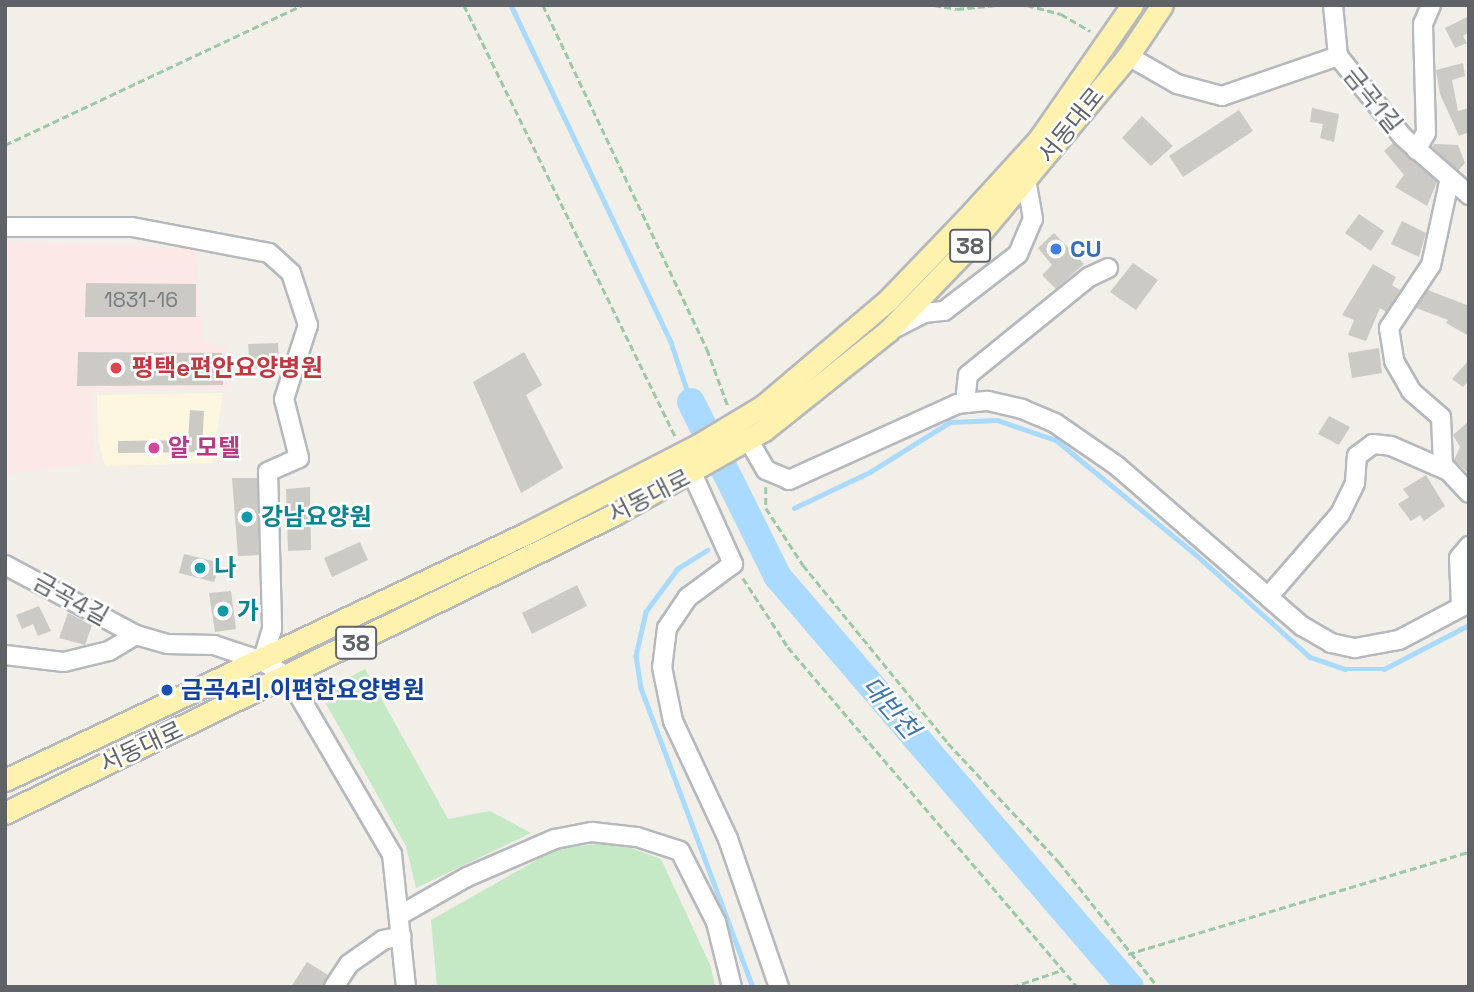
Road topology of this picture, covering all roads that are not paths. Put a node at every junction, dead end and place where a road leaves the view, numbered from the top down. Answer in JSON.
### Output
{"nodes":[{"id":1,"x":1132,"y":5,"type":"edge"},
{"id":2,"x":1162,"y":5,"type":"edge"},
{"id":3,"x":1333,"y":5,"type":"edge"},
{"id":4,"x":1431,"y":5,"type":"edge"},
{"id":5,"x":1128,"y":56,"type":"junction"},
{"id":6,"x":1338,"y":56,"type":"junction"},
{"id":7,"x":1416,"y":150,"type":"junction"},
{"id":8,"x":1026,"y":181,"type":"junction"},
{"id":9,"x":1449,"y":182,"type":"junction"},
{"id":10,"x":1469,"y":195,"type":"edge"},
{"id":11,"x":5,"y":227,"type":"edge"},
{"id":12,"x":1108,"y":268,"type":"dead end"},
{"id":13,"x":888,"y":331,"type":"junction"},
{"id":14,"x":965,"y":403,"type":"junction"},
{"id":15,"x":736,"y":434,"type":"junction"},
{"id":16,"x":698,"y":470,"type":"junction"},
{"id":17,"x":1446,"y":470,"type":"junction"},
{"id":18,"x":1469,"y":493,"type":"edge"},
{"id":19,"x":1469,"y":546,"type":"edge"},
{"id":20,"x":5,"y":565,"type":"edge"},
{"id":21,"x":1268,"y":597,"type":"junction"},
{"id":22,"x":1465,"y":605,"type":"edge"},
{"id":23,"x":136,"y":635,"type":"junction"},
{"id":24,"x":5,"y":655,"type":"edge"},
{"id":25,"x":262,"y":661,"type":"junction"},
{"id":26,"x":288,"y":677,"type":"junction"},
{"id":27,"x":5,"y":780,"type":"edge"},
{"id":28,"x":5,"y":813,"type":"edge"},
{"id":29,"x":400,"y":915,"type":"junction"},
{"id":30,"x":402,"y":936,"type":"junction"},
{"id":31,"x":334,"y":987,"type":"edge"},
{"id":32,"x":406,"y":987,"type":"edge"},
{"id":33,"x":733,"y":987,"type":"edge"},
{"id":34,"x":779,"y":987,"type":"edge"}],
"edges":[{"from":1,"to":15,"type":"main road","name":"서동대로","number":"38"},
{"from":2,"to":5,"type":"main road","name":"서동대로","number":"38"},
{"from":3,"to":6,"type":"street","name":"금곡1길"},
{"from":4,"to":7,"type":"street","name":"금곡1길"},
{"from":5,"to":6,"type":"street"},
{"from":5,"to":8,"type":"main road","name":"서동대로","number":"38"},
{"from":6,"to":7,"type":"street","name":"금곡1길"},
{"from":7,"to":9,"type":"street","name":"금곡1길"},
{"from":8,"to":13,"type":"main road","name":"서동대로","number":"38"},
{"from":8,"to":13,"type":"street"},
{"from":9,"to":10,"type":"street","name":"금곡1길"},
{"from":9,"to":17,"type":"street"},
{"from":11,"to":25,"type":"street"},
{"from":12,"to":14,"type":"street"},
{"from":13,"to":15,"type":"main road","name":"서동대로","number":"38"},
{"from":14,"to":15,"type":"street"},
{"from":14,"to":21,"type":"street"},
{"from":15,"to":16,"type":"main road","name":"서동대로","number":"38"},
{"from":15,"to":25,"type":"main road","name":"서동대로","number":"38"},
{"from":16,"to":26,"type":"main road","name":"서동대로","number":"38"},
{"from":16,"to":34,"type":"street"},
{"from":17,"to":18,"type":"street"},
{"from":17,"to":21,"type":"street"},
{"from":19,"to":22,"type":"street"},
{"from":20,"to":23,"type":"street","name":"금곡4길"},
{"from":21,"to":22,"type":"street"},
{"from":23,"to":24,"type":"street","name":"금곡4길"},
{"from":23,"to":25,"type":"street","name":"금곡4길"},
{"from":25,"to":26,"type":"street","name":"금곡4길"},
{"from":25,"to":27,"type":"main road","name":"서동대로","number":"38"},
{"from":26,"to":28,"type":"main road","name":"서동대로","number":"38"},
{"from":26,"to":29,"type":"street"},
{"from":29,"to":30,"type":"street"},
{"from":29,"to":33,"type":"street"},
{"from":30,"to":31,"type":"street"},
{"from":30,"to":32,"type":"street"}]}
